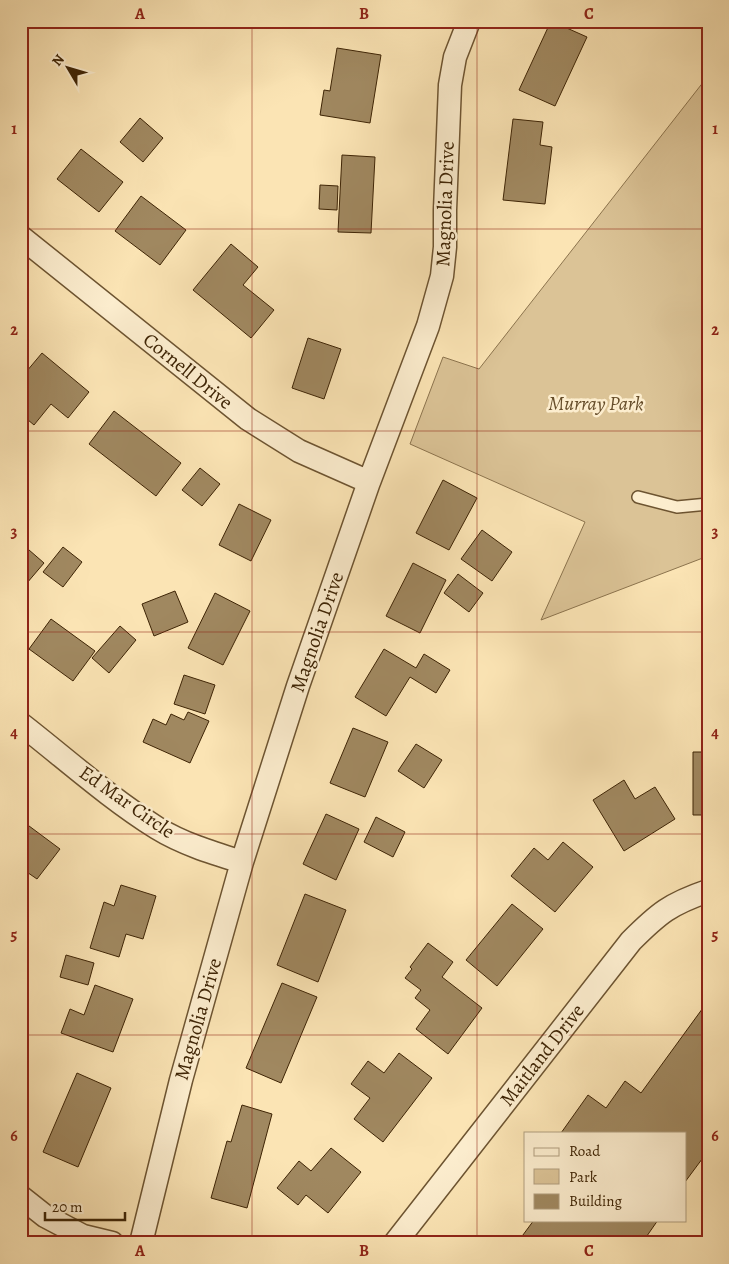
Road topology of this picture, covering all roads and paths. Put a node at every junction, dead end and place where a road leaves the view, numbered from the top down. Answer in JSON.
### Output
{"nodes":[{"id":1,"x":469,"y":21,"type":"edge"},
{"id":2,"x":21,"y":237,"type":"edge"},
{"id":3,"x":369,"y":482,"type":"junction"},
{"id":4,"x":638,"y":497,"type":"dead end"},
{"id":5,"x":708,"y":504,"type":"edge"},
{"id":6,"x":21,"y":724,"type":"edge"},
{"id":7,"x":242,"y":862,"type":"junction"},
{"id":8,"x":708,"y":891,"type":"edge"},
{"id":9,"x":21,"y":1197,"type":"edge"},
{"id":10,"x":112,"y":1243,"type":"edge"},
{"id":11,"x":141,"y":1243,"type":"edge"},
{"id":12,"x":395,"y":1243,"type":"edge"}],
"edges":[{"from":1,"to":3,"type":"street","name":"Magnolia Drive"},
{"from":2,"to":3,"type":"street","name":"Cornell Drive"},
{"from":3,"to":7,"type":"street","name":"Magnolia Drive"},
{"from":4,"to":5,"type":"lane"},
{"from":6,"to":7,"type":"street","name":"Ed Mar Circle"},
{"from":7,"to":11,"type":"street","name":"Magnolia Drive"},
{"from":8,"to":12,"type":"street","name":"Maitland Drive"},
{"from":9,"to":10,"type":"street"}]}
